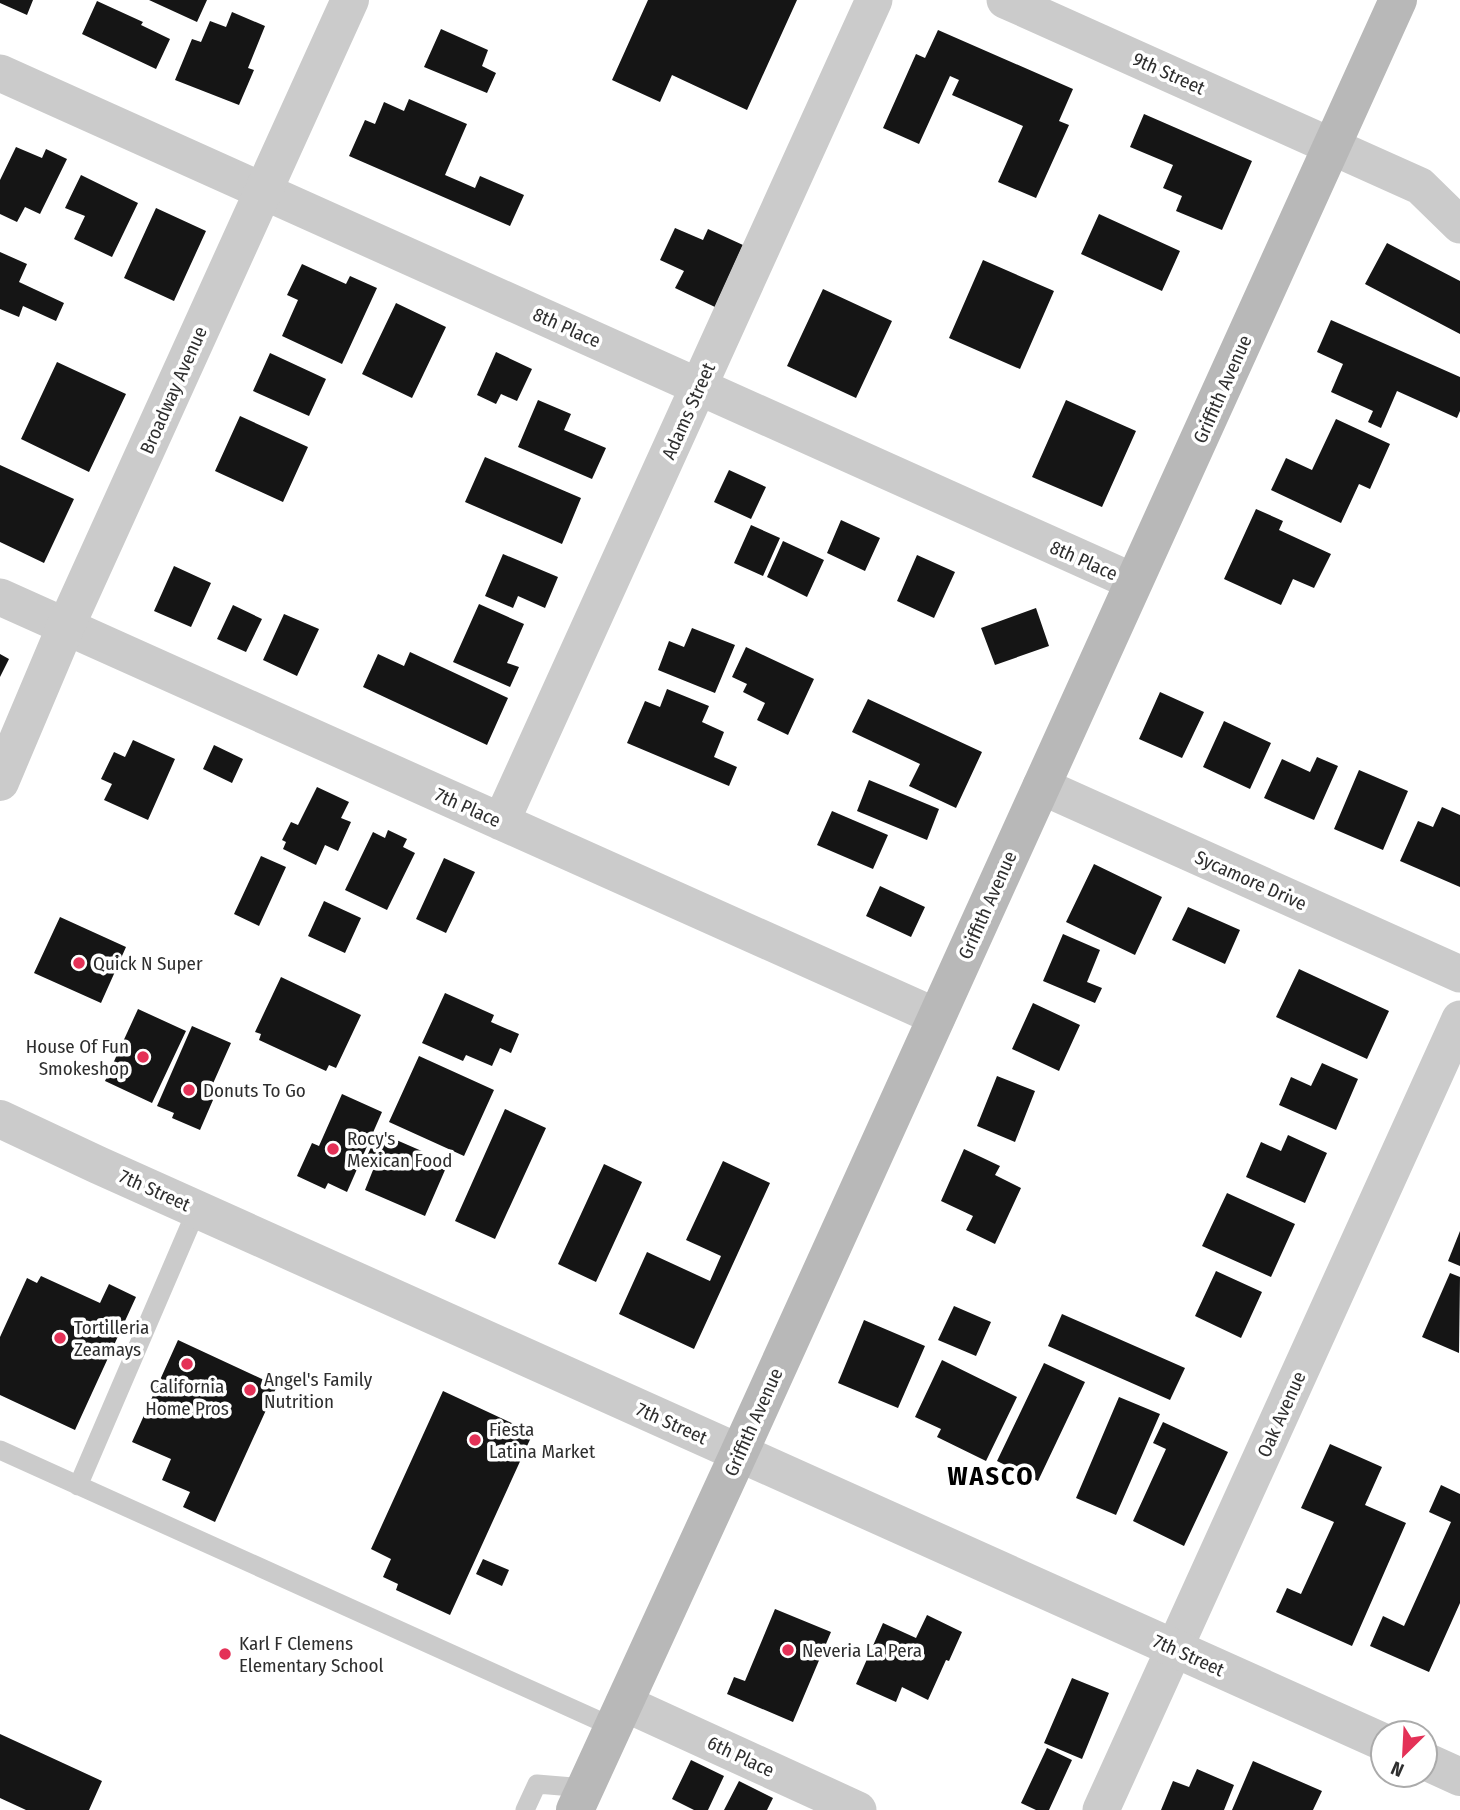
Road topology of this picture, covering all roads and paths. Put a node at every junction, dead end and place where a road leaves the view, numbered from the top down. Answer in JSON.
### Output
{"nodes":[{"id":1,"x":350,"y":0,"type":"edge"},
{"id":2,"x":874,"y":0,"type":"edge"},
{"id":3,"x":1005,"y":0,"type":"edge"},
{"id":4,"x":1398,"y":0,"type":"edge"},
{"id":5,"x":0,"y":73,"type":"edge"},
{"id":6,"x":1332,"y":147,"type":"junction"},
{"id":7,"x":263,"y":191,"type":"junction"},
{"id":8,"x":1460,"y":225,"type":"edge"},
{"id":9,"x":699,"y":386,"type":"junction"},
{"id":10,"x":1134,"y":582,"type":"junction"},
{"id":11,"x":0,"y":597,"type":"edge"},
{"id":12,"x":66,"y":626,"type":"junction"},
{"id":13,"x":0,"y":782,"type":"edge"},
{"id":14,"x":1041,"y":786,"type":"junction"},
{"id":15,"x":501,"y":822,"type":"junction"},
{"id":16,"x":1460,"y":974,"type":"edge"},
{"id":17,"x":937,"y":1017,"type":"junction"},
{"id":18,"x":1460,"y":1019,"type":"edge"},
{"id":19,"x":0,"y":1119,"type":"edge"},
{"id":20,"x":197,"y":1209,"type":"junction"},
{"id":21,"x":0,"y":1450,"type":"edge"},
{"id":22,"x":739,"y":1453,"type":"junction"},
{"id":23,"x":78,"y":1486,"type":"junction"},
{"id":24,"x":1174,"y":1648,"type":"junction"},
{"id":25,"x":618,"y":1715,"type":"junction"},
{"id":26,"x":1369,"y":1736,"type":"edge"},
{"id":27,"x":1439,"y":1767,"type":"edge"},
{"id":28,"x":1460,"y":1777,"type":"edge"},
{"id":29,"x":580,"y":1799,"type":"edge"},
{"id":30,"x":525,"y":1810,"type":"edge"},
{"id":31,"x":858,"y":1810,"type":"edge"},
{"id":32,"x":1101,"y":1810,"type":"edge"}],
"edges":[{"from":1,"to":7,"type":"street","name":"Broadway Avenue"},
{"from":2,"to":9,"type":"street","name":"Adams Street"},
{"from":3,"to":6,"type":"street","name":"9th Street"},
{"from":4,"to":6,"type":"main road","name":"Griffith Avenue"},
{"from":5,"to":7,"type":"street","name":"8th Place"},
{"from":6,"to":8,"type":"street","name":"9th Street"},
{"from":6,"to":10,"type":"main road","name":"Griffith Avenue"},
{"from":7,"to":9,"type":"street","name":"8th Place"},
{"from":7,"to":12,"type":"street","name":"Broadway Avenue"},
{"from":9,"to":10,"type":"street","name":"8th Place"},
{"from":9,"to":15,"type":"street","name":"Adams Street"},
{"from":10,"to":14,"type":"main road","name":"Griffith Avenue"},
{"from":11,"to":12,"type":"street","name":"7th Place"},
{"from":12,"to":13,"type":"street","name":"Broadway Avenue"},
{"from":12,"to":15,"type":"street","name":"7th Place"},
{"from":14,"to":16,"type":"street","name":"Sycamore Drive"},
{"from":14,"to":17,"type":"main road","name":"Griffith Avenue"},
{"from":15,"to":17,"type":"street","name":"7th Place"},
{"from":17,"to":22,"type":"main road","name":"Griffith Avenue"},
{"from":18,"to":24,"type":"street","name":"Oak Avenue"},
{"from":19,"to":20,"type":"street","name":"7th Street"},
{"from":20,"to":22,"type":"street","name":"7th Street"},
{"from":20,"to":23,"type":"lane"},
{"from":21,"to":23,"type":"lane"},
{"from":22,"to":24,"type":"street","name":"7th Street"},
{"from":22,"to":25,"type":"main road","name":"Griffith Avenue"},
{"from":23,"to":25,"type":"lane"},
{"from":24,"to":26,"type":"street","name":"7th Street"},
{"from":24,"to":32,"type":"street","name":"Oak Avenue"},
{"from":25,"to":29,"type":"main road","name":"Griffith Avenue"},
{"from":25,"to":31,"type":"street","name":"6th Place"},
{"from":27,"to":28,"type":"street"},
{"from":29,"to":30,"type":"lane"}]}
